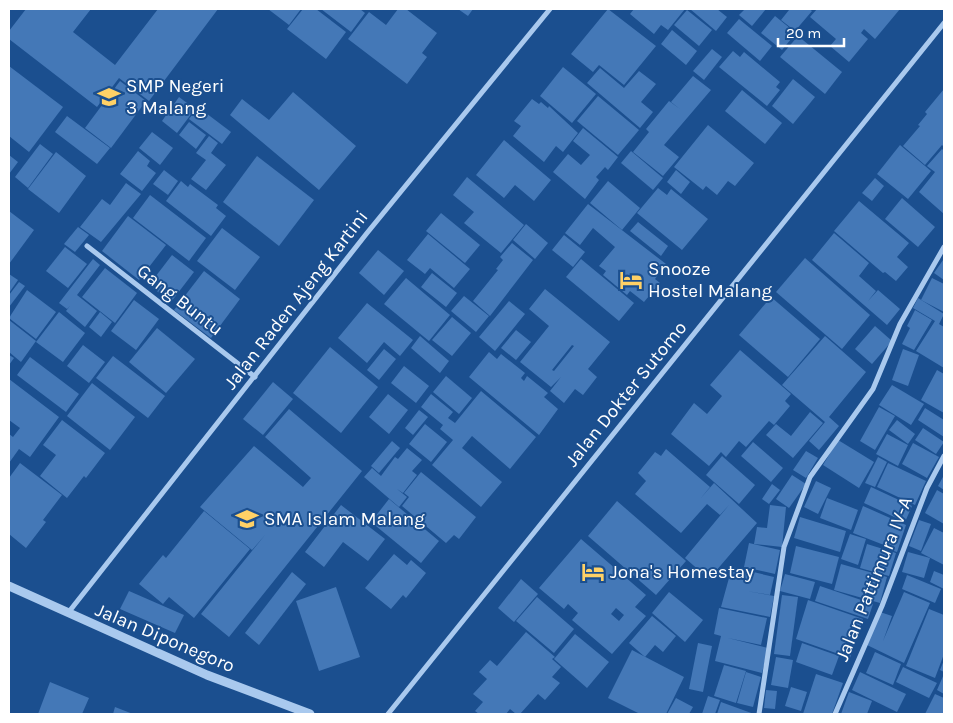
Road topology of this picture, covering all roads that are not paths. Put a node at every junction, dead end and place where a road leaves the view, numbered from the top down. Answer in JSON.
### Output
{"nodes":[{"id":1,"x":550,"y":9,"type":"edge"},
{"id":2,"x":944,"y":23,"type":"edge"},
{"id":3,"x":87,"y":246,"type":"dead end"},
{"id":4,"x":944,"y":248,"type":"edge"},
{"id":5,"x":255,"y":377,"type":"junction"},
{"id":6,"x":944,"y":456,"type":"edge"},
{"id":7,"x":9,"y":586,"type":"edge"},
{"id":8,"x":67,"y":613,"type":"junction"},
{"id":9,"x":310,"y":714,"type":"edge"},
{"id":10,"x":388,"y":714,"type":"edge"},
{"id":11,"x":759,"y":714,"type":"edge"},
{"id":12,"x":835,"y":714,"type":"edge"}],
"edges":[{"from":1,"to":5,"type":"street","name":"Jalan Raden Ajeng Kartini"},
{"from":2,"to":10,"type":"street","name":"Jalan Dokter Sutomo"},
{"from":3,"to":5,"type":"street","name":"Gang Buntu"},
{"from":4,"to":11,"type":"street"},
{"from":5,"to":8,"type":"street","name":"Jalan Raden Ajeng Kartini"},
{"from":6,"to":12,"type":"street","name":"Jalan Pattimura IV-A"},
{"from":7,"to":8,"type":"street","name":"Jalan Diponegoro"},
{"from":8,"to":9,"type":"street","name":"Jalan Diponegoro"}]}
